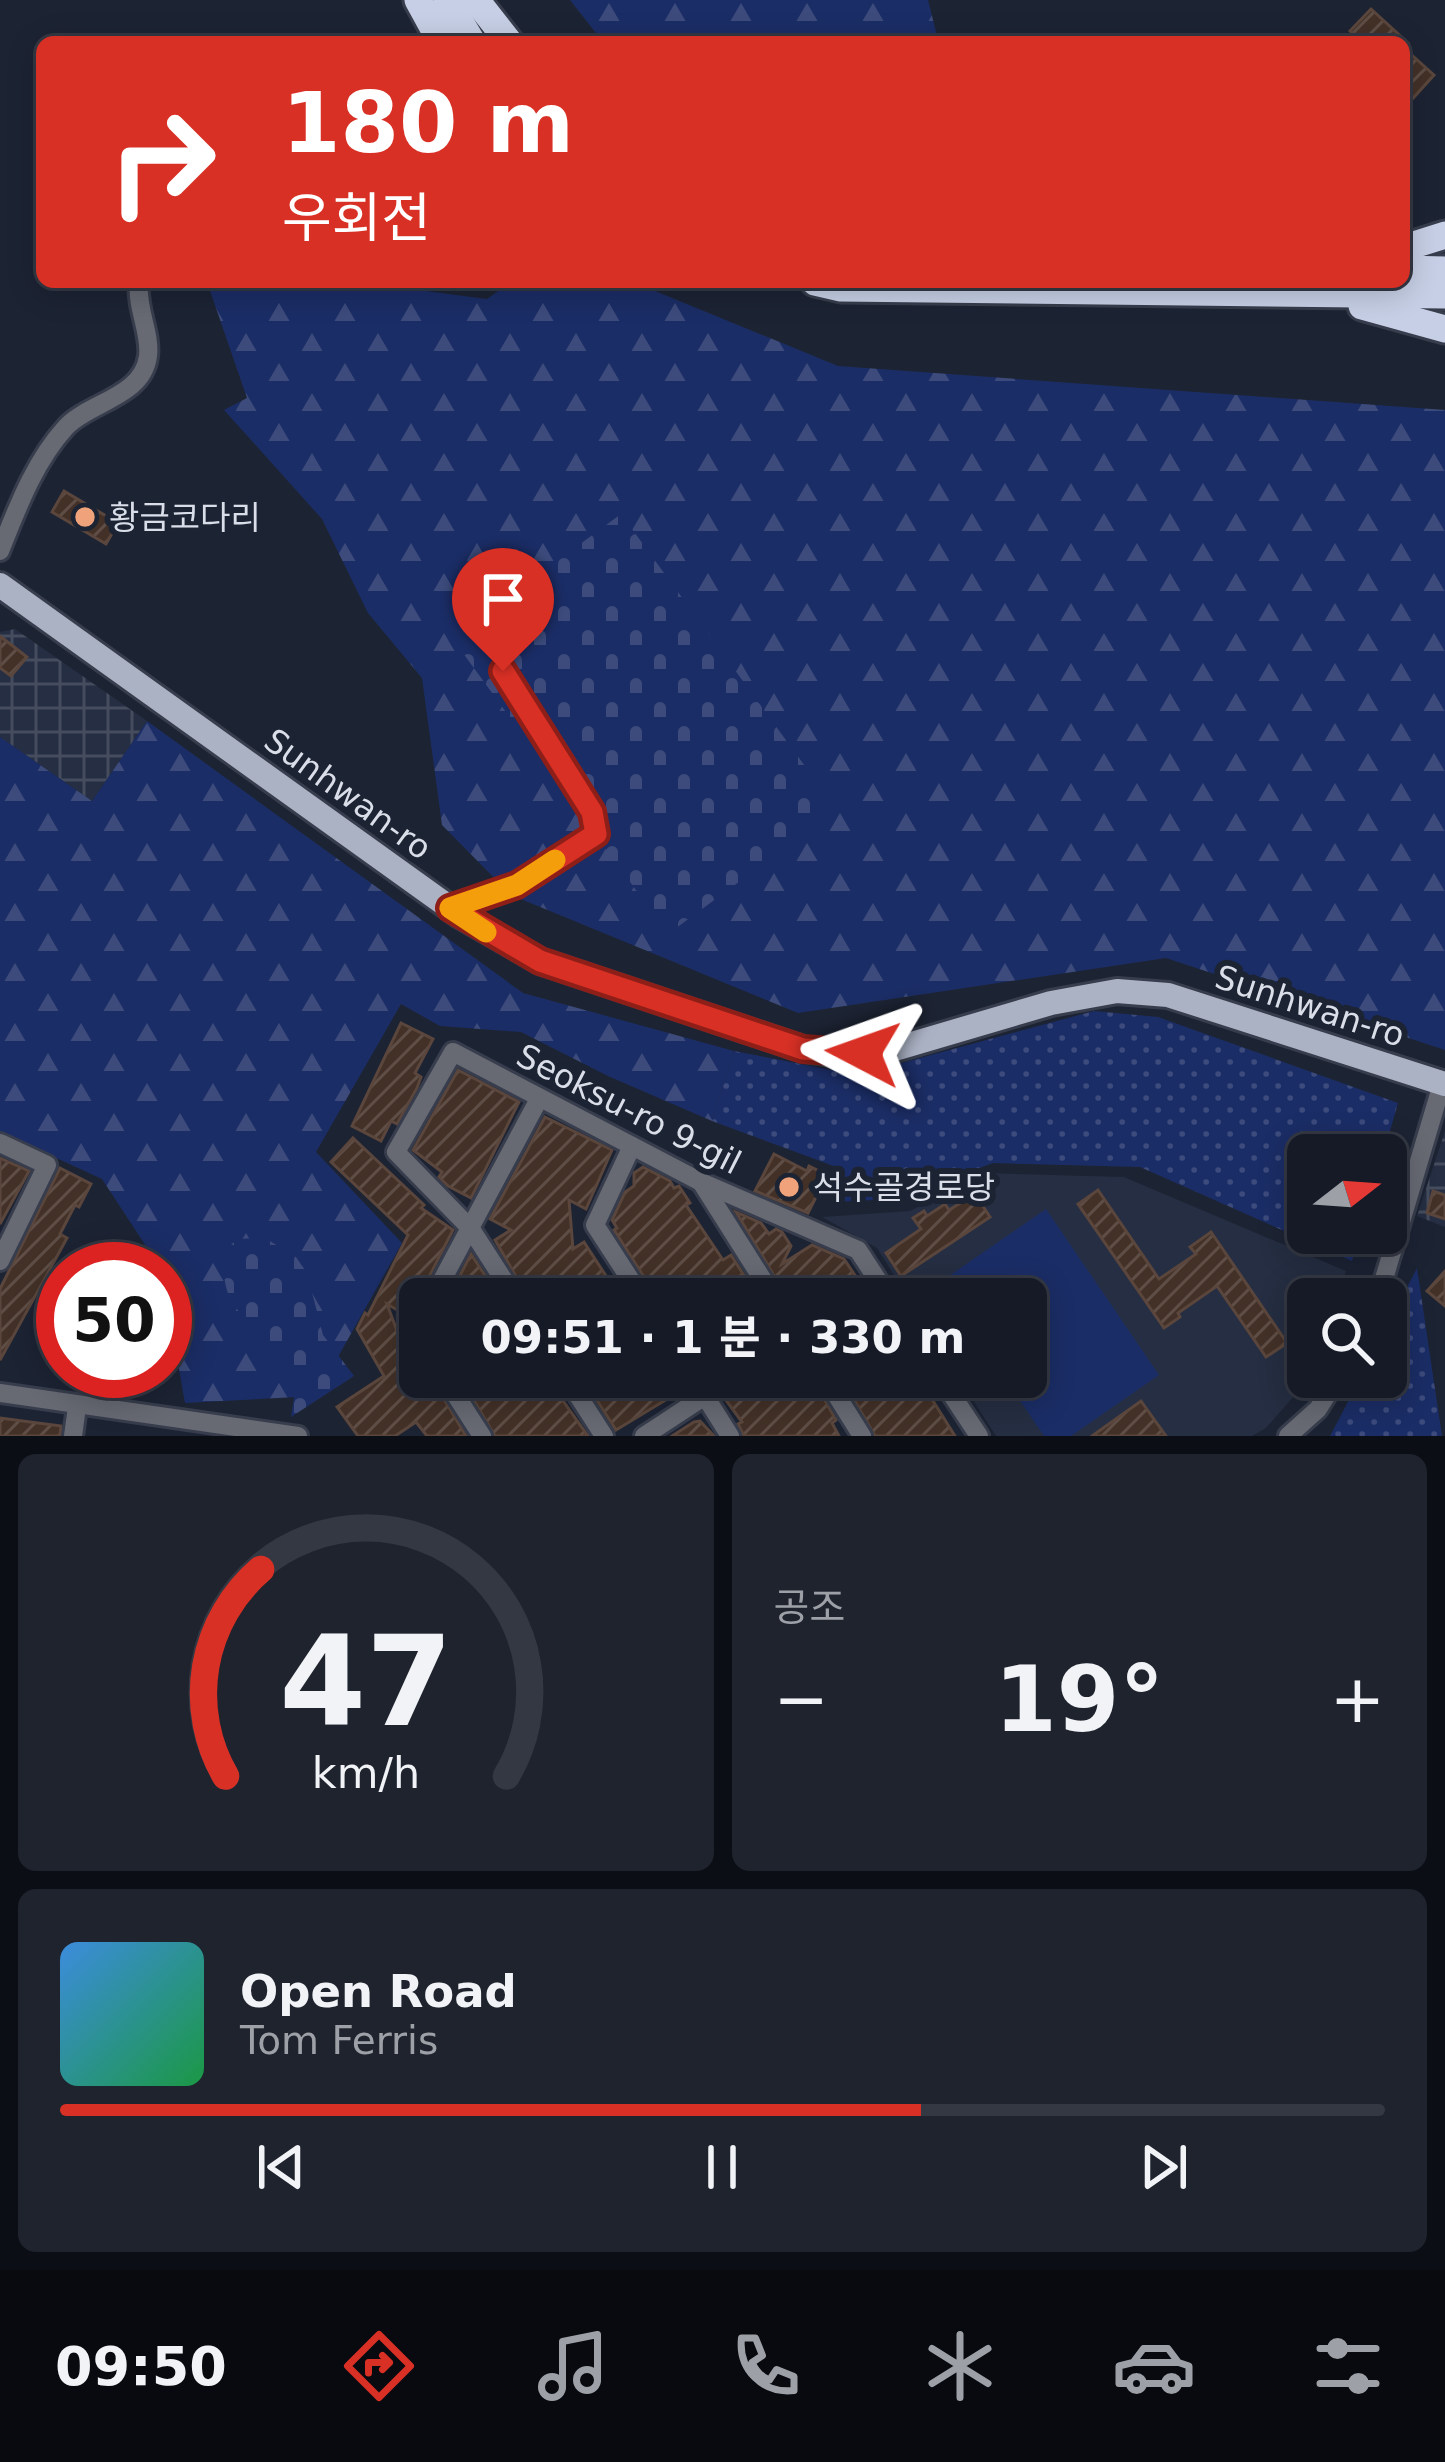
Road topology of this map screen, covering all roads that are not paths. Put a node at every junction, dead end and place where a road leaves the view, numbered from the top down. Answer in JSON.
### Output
{"nodes":[{"id":1,"x":418,"y":0,"type":"edge"},
{"id":2,"x":447,"y":0,"type":"edge"},
{"id":3,"x":476,"y":0,"type":"edge"},
{"id":4,"x":438,"y":36,"type":"edge"},
{"id":5,"x":468,"y":36,"type":"edge"},
{"id":6,"x":504,"y":36,"type":"edge"},
{"id":7,"x":1445,"y":235,"type":"edge"},
{"id":8,"x":1410,"y":246,"type":"edge"},
{"id":9,"x":1410,"y":269,"type":"edge"},
{"id":10,"x":1445,"y":270,"type":"edge"},
{"id":11,"x":138,"y":288,"type":"edge"},
{"id":12,"x":841,"y":288,"type":"edge"},
{"id":13,"x":1214,"y":293,"type":"junction"},
{"id":14,"x":1445,"y":295,"type":"edge"},
{"id":15,"x":1445,"y":328,"type":"edge"},
{"id":16,"x":0,"y":551,"type":"edge"},
{"id":17,"x":0,"y":585,"type":"edge"},
{"id":18,"x":503,"y":671,"type":"dead end"},
{"id":19,"x":450,"y":908,"type":"junction"},
{"id":20,"x":1444,"y":1084,"type":"edge"},
{"id":21,"x":539,"y":1099,"type":"junction"},
{"id":22,"x":0,"y":1143,"type":"edge"},
{"id":23,"x":632,"y":1146,"type":"junction"},
{"id":24,"x":701,"y":1182,"type":"junction"},
{"id":25,"x":470,"y":1229,"type":"junction"},
{"id":26,"x":0,"y":1261,"type":"edge"},
{"id":27,"x":443,"y":1278,"type":"edge"},
{"id":28,"x":502,"y":1278,"type":"edge"},
{"id":29,"x":629,"y":1278,"type":"edge"},
{"id":30,"x":762,"y":1278,"type":"edge"},
{"id":31,"x":876,"y":1278,"type":"edge"},
{"id":32,"x":1384,"y":1278,"type":"edge"},
{"id":33,"x":0,"y":1393,"type":"edge"},
{"id":34,"x":457,"y":1398,"type":"edge"},
{"id":35,"x":580,"y":1398,"type":"edge"},
{"id":36,"x":702,"y":1398,"type":"edge"},
{"id":37,"x":706,"y":1398,"type":"edge"},
{"id":38,"x":838,"y":1398,"type":"edge"},
{"id":39,"x":954,"y":1398,"type":"edge"},
{"id":40,"x":1325,"y":1398,"type":"edge"},
{"id":41,"x":77,"y":1407,"type":"junction"},
{"id":42,"x":73,"y":1436,"type":"edge"},
{"id":43,"x":298,"y":1436,"type":"edge"},
{"id":44,"x":482,"y":1436,"type":"edge"},
{"id":45,"x":604,"y":1436,"type":"edge"},
{"id":46,"x":644,"y":1436,"type":"edge"},
{"id":47,"x":730,"y":1436,"type":"edge"},
{"id":48,"x":862,"y":1436,"type":"edge"},
{"id":49,"x":979,"y":1436,"type":"edge"},
{"id":50,"x":1288,"y":1436,"type":"edge"}],
"edges":[{"from":1,"to":4,"type":"highway"},
{"from":2,"to":5,"type":"highway"},
{"from":3,"to":6,"type":"highway"},
{"from":7,"to":8,"type":"highway"},
{"from":9,"to":10,"type":"highway"},
{"from":11,"to":16,"type":"street"},
{"from":12,"to":13,"type":"highway"},
{"from":13,"to":14,"type":"highway"},
{"from":13,"to":15,"type":"highway"},
{"from":17,"to":19,"type":"main road","name":"Sunhwan-ro"},
{"from":18,"to":19,"type":"street"},
{"from":19,"to":20,"type":"main road","name":"Sunhwan-ro"},
{"from":20,"to":32,"type":"street"},
{"from":21,"to":23,"type":"street","name":"Seoksu-ro 9-gil"},
{"from":21,"to":25,"type":"street"},
{"from":21,"to":25,"type":"street","name":"Seoksu-ro 9-gil"},
{"from":22,"to":26,"type":"street"},
{"from":23,"to":24,"type":"street","name":"Seoksu-ro 9-gil"},
{"from":23,"to":29,"type":"street"},
{"from":24,"to":30,"type":"street"},
{"from":24,"to":31,"type":"street","name":"Seoksu-ro 9-gil"},
{"from":25,"to":27,"type":"street"},
{"from":25,"to":28,"type":"street"},
{"from":33,"to":41,"type":"street"},
{"from":34,"to":44,"type":"street"},
{"from":35,"to":45,"type":"street"},
{"from":36,"to":46,"type":"street"},
{"from":37,"to":47,"type":"street"},
{"from":38,"to":48,"type":"street"},
{"from":39,"to":49,"type":"street"},
{"from":40,"to":50,"type":"street"},
{"from":41,"to":42,"type":"street"},
{"from":41,"to":43,"type":"street"}]}
